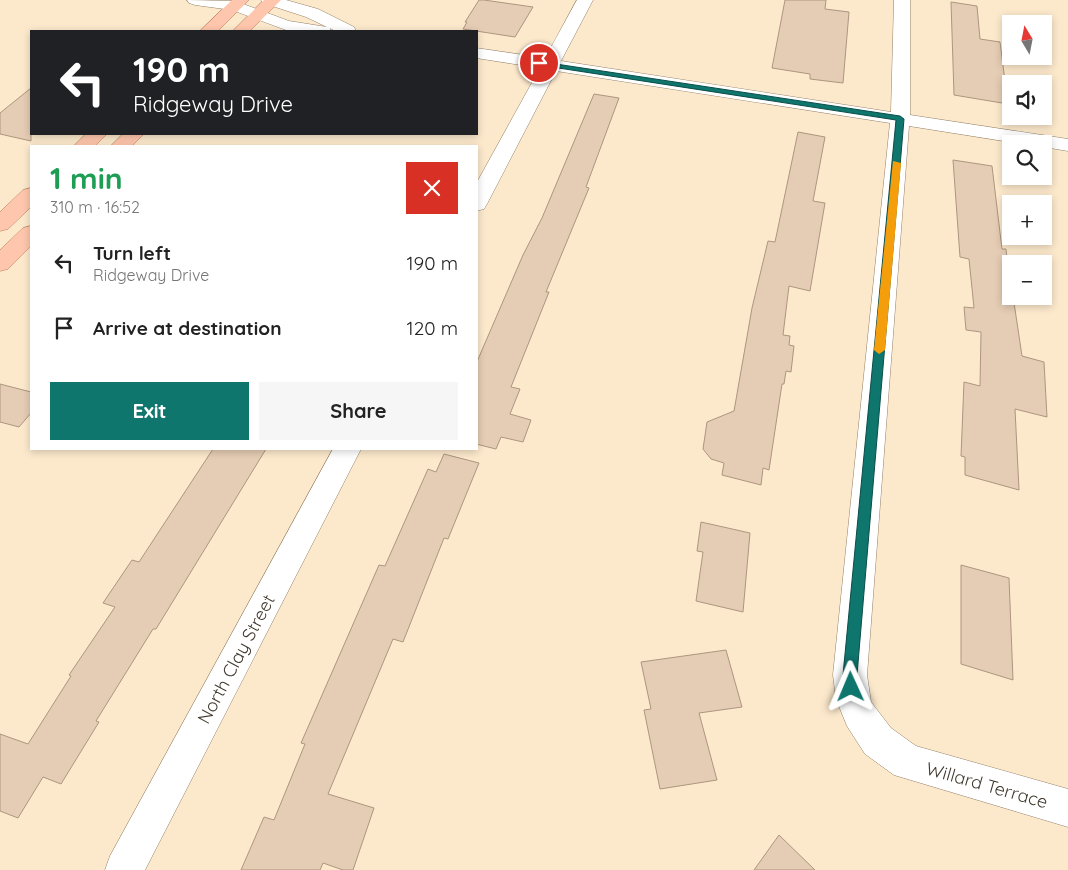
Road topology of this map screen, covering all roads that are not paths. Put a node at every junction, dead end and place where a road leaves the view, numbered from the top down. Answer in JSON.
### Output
{"nodes":[{"id":1,"x":196,"y":0,"type":"edge"},
{"id":2,"x":272,"y":0,"type":"edge"},
{"id":3,"x":584,"y":0,"type":"edge"},
{"id":4,"x":902,"y":0,"type":"edge"},
{"id":5,"x":238,"y":3,"type":"edge"},
{"id":6,"x":259,"y":14,"type":"junction"},
{"id":7,"x":209,"y":30,"type":"edge"},
{"id":8,"x":242,"y":30,"type":"edge"},
{"id":9,"x":316,"y":30,"type":"edge"},
{"id":10,"x":346,"y":30,"type":"edge"},
{"id":11,"x":478,"y":53,"type":"edge"},
{"id":12,"x":550,"y":65,"type":"junction"},
{"id":13,"x":900,"y":119,"type":"junction"},
{"id":14,"x":96,"y":135,"type":"edge"},
{"id":15,"x":133,"y":135,"type":"edge"},
{"id":16,"x":85,"y":145,"type":"edge"},
{"id":17,"x":122,"y":145,"type":"edge"},
{"id":18,"x":1068,"y":145,"type":"edge"},
{"id":19,"x":30,"y":196,"type":"edge"},
{"id":20,"x":478,"y":200,"type":"edge"},
{"id":21,"x":0,"y":224,"type":"edge"},
{"id":22,"x":30,"y":234,"type":"edge"},
{"id":23,"x":0,"y":263,"type":"edge"},
{"id":24,"x":346,"y":450,"type":"edge"},
{"id":25,"x":1068,"y":808,"type":"edge"},
{"id":26,"x":124,"y":870,"type":"edge"}],
"edges":[{"from":1,"to":5,"type":"street"},
{"from":2,"to":6,"type":"main road"},
{"from":2,"to":10,"type":"street"},
{"from":3,"to":12,"type":"street"},
{"from":4,"to":13,"type":"street","name":"Willard Terrace"},
{"from":5,"to":6,"type":"street"},
{"from":5,"to":7,"type":"main road"},
{"from":6,"to":8,"type":"main road"},
{"from":6,"to":9,"type":"street"},
{"from":11,"to":12,"type":"street"},
{"from":12,"to":13,"type":"street"},
{"from":12,"to":20,"type":"street"},
{"from":13,"to":18,"type":"street"},
{"from":13,"to":25,"type":"street","name":"Willard Terrace"},
{"from":14,"to":16,"type":"main road"},
{"from":15,"to":17,"type":"main road"},
{"from":19,"to":21,"type":"main road"},
{"from":22,"to":23,"type":"main road"},
{"from":24,"to":26,"type":"street","name":"North Clay Street"}]}
